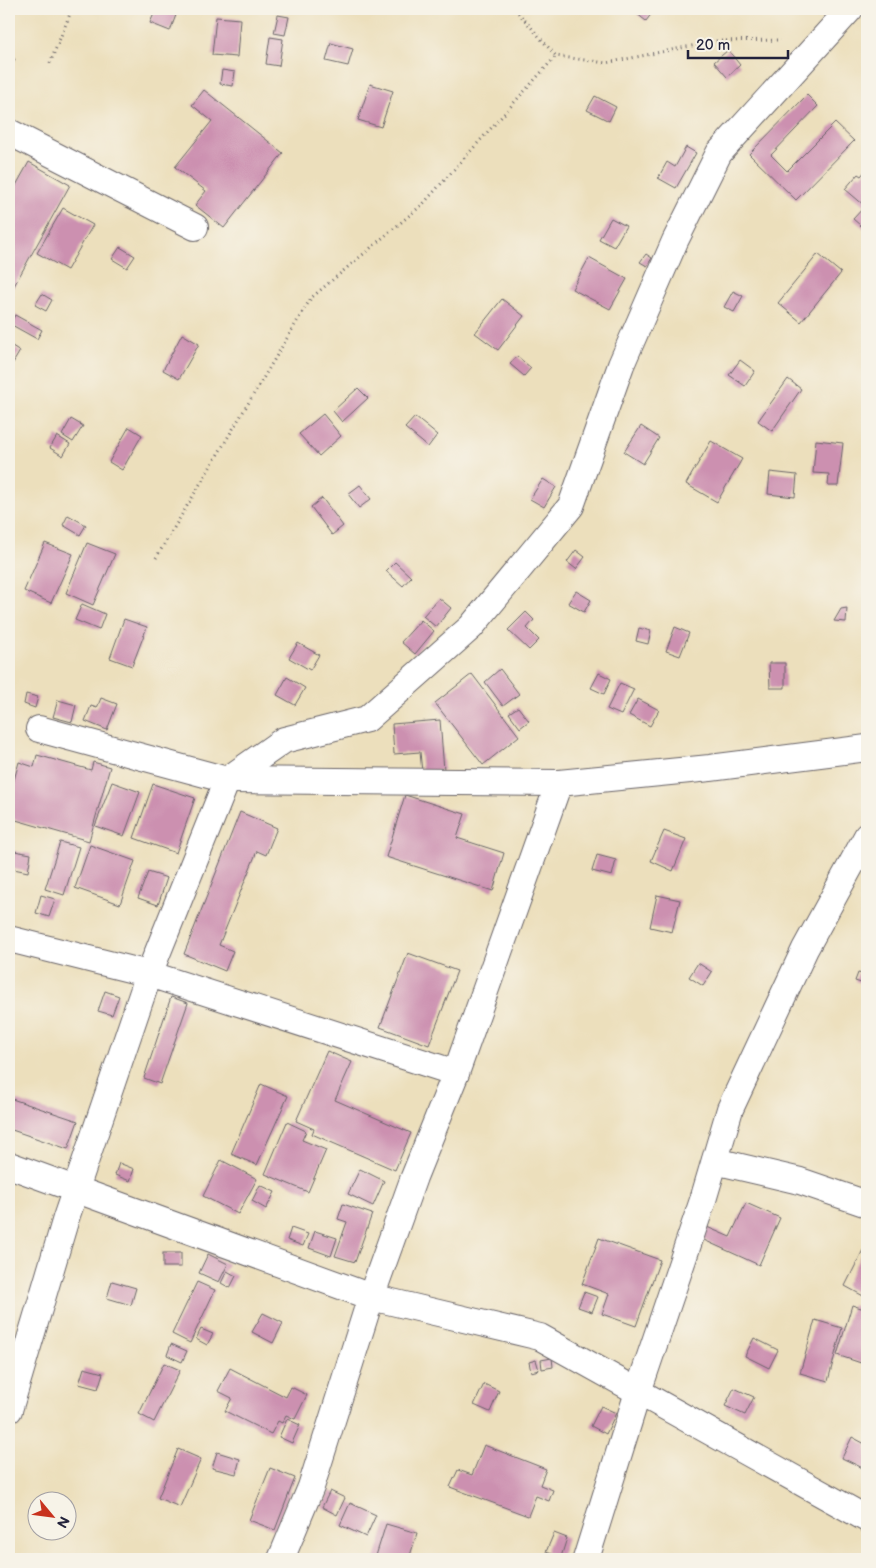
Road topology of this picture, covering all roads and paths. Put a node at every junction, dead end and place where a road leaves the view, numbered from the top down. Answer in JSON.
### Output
{"nodes":[{"id":1,"x":72,"y":9,"type":"edge"},
{"id":2,"x":515,"y":9,"type":"edge"},
{"id":3,"x":850,"y":9,"type":"edge"},
{"id":4,"x":822,"y":39,"type":"junction"},
{"id":5,"x":556,"y":56,"type":"junction"},
{"id":6,"x":50,"y":63,"type":"dead end"},
{"id":7,"x":9,"y":132,"type":"edge"},
{"id":8,"x":195,"y":226,"type":"dead end"},
{"id":9,"x":156,"y":558,"type":"dead end"},
{"id":10,"x":39,"y":729,"type":"dead end"},
{"id":11,"x":867,"y":748,"type":"edge"},
{"id":12,"x":227,"y":780,"type":"junction"},
{"id":13,"x":560,"y":783,"type":"junction"},
{"id":14,"x":867,"y":836,"type":"edge"},
{"id":15,"x":9,"y":939,"type":"edge"},
{"id":16,"x":150,"y":974,"type":"junction"},
{"id":17,"x":456,"y":1073,"type":"junction"},
{"id":18,"x":715,"y":1161,"type":"junction"},
{"id":19,"x":9,"y":1165,"type":"edge"},
{"id":20,"x":76,"y":1189,"type":"junction"},
{"id":21,"x":867,"y":1204,"type":"edge"},
{"id":22,"x":371,"y":1297,"type":"junction"},
{"id":23,"x":638,"y":1392,"type":"junction"},
{"id":24,"x":9,"y":1410,"type":"edge"},
{"id":25,"x":867,"y":1518,"type":"edge"},
{"id":26,"x":281,"y":1559,"type":"edge"},
{"id":27,"x":586,"y":1559,"type":"edge"}],
"edges":[{"from":1,"to":6,"type":"path"},
{"from":2,"to":5,"type":"path"},
{"from":3,"to":4,"type":"street"},
{"from":4,"to":5,"type":"path"},
{"from":4,"to":12,"type":"street"},
{"from":5,"to":9,"type":"path"},
{"from":7,"to":8,"type":"street"},
{"from":10,"to":12,"type":"street"},
{"from":11,"to":13,"type":"street"},
{"from":12,"to":13,"type":"street"},
{"from":12,"to":16,"type":"street"},
{"from":13,"to":17,"type":"street"},
{"from":14,"to":18,"type":"street"},
{"from":15,"to":16,"type":"street"},
{"from":16,"to":17,"type":"street"},
{"from":16,"to":20,"type":"street"},
{"from":17,"to":22,"type":"street"},
{"from":18,"to":21,"type":"street"},
{"from":18,"to":23,"type":"street"},
{"from":19,"to":20,"type":"street"},
{"from":20,"to":22,"type":"street"},
{"from":20,"to":24,"type":"street"},
{"from":22,"to":23,"type":"street"},
{"from":22,"to":26,"type":"street"},
{"from":23,"to":25,"type":"street"},
{"from":23,"to":27,"type":"street"}]}
